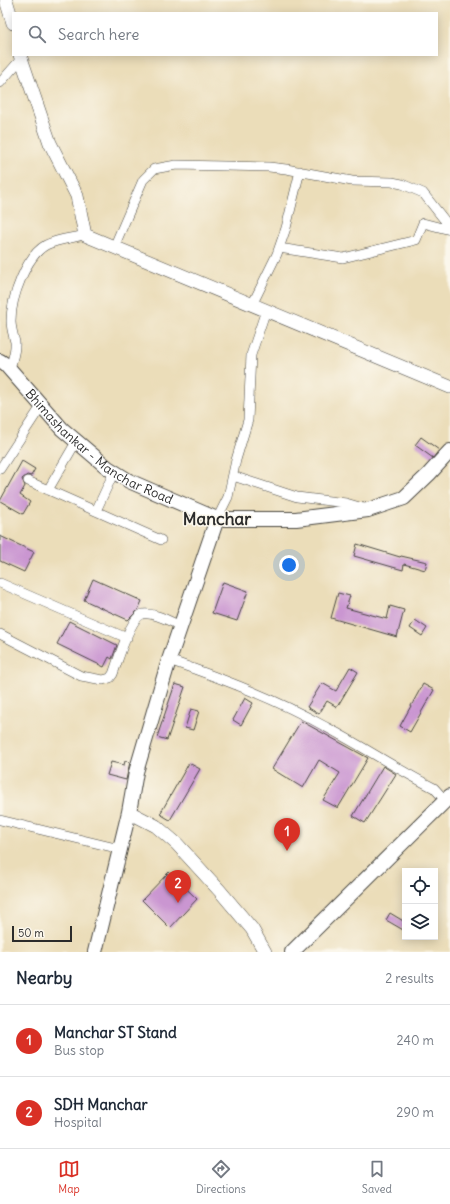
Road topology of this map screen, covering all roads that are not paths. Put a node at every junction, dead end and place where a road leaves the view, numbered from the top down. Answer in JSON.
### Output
{"nodes":[{"id":1,"x":6,"y":0,"type":"edge"},
{"id":2,"x":12,"y":21,"type":"edge"},
{"id":3,"x":21,"y":57,"type":"edge"},
{"id":4,"x":0,"y":83,"type":"edge"},
{"id":5,"x":300,"y":171,"type":"junction"},
{"id":6,"x":450,"y":227,"type":"edge"},
{"id":7,"x":450,"y":230,"type":"edge"},
{"id":8,"x":85,"y":235,"type":"junction"},
{"id":9,"x":114,"y":247,"type":"junction"},
{"id":10,"x":279,"y":248,"type":"junction"},
{"id":11,"x":252,"y":305,"type":"junction"},
{"id":12,"x":266,"y":310,"type":"junction"},
{"id":13,"x":5,"y":365,"type":"edge"},
{"id":14,"x":450,"y":387,"type":"edge"},
{"id":15,"x":42,"y":406,"type":"junction"},
{"id":16,"x":76,"y":442,"type":"junction"},
{"id":17,"x":450,"y":451,"type":"edge"},
{"id":18,"x":0,"y":469,"type":"edge"},
{"id":19,"x":114,"y":472,"type":"junction"},
{"id":20,"x":233,"y":476,"type":"junction"},
{"id":21,"x":28,"y":481,"type":"dead end"},
{"id":22,"x":48,"y":490,"type":"junction"},
{"id":23,"x":368,"y":510,"type":"junction"},
{"id":24,"x":96,"y":511,"type":"junction"},
{"id":25,"x":217,"y":519,"type":"junction"},
{"id":26,"x":161,"y":540,"type":"dead end"},
{"id":27,"x":0,"y":583,"type":"edge"},
{"id":28,"x":181,"y":626,"type":"junction"},
{"id":29,"x":0,"y":634,"type":"edge"},
{"id":30,"x":126,"y":638,"type":"junction"},
{"id":31,"x":169,"y":660,"type":"junction"},
{"id":32,"x":448,"y":798,"type":"edge"},
{"id":33,"x":129,"y":812,"type":"junction"},
{"id":34,"x":0,"y":820,"type":"edge"},
{"id":35,"x":120,"y":849,"type":"junction"},
{"id":36,"x":95,"y":952,"type":"edge"},
{"id":37,"x":265,"y":952,"type":"edge"},
{"id":38,"x":292,"y":952,"type":"edge"}],
"edges":[{"from":1,"to":2,"type":"street"},
{"from":3,"to":4,"type":"street"},
{"from":3,"to":8,"type":"street"},
{"from":5,"to":6,"type":"street"},
{"from":5,"to":9,"type":"street"},
{"from":5,"to":10,"type":"street"},
{"from":7,"to":10,"type":"street"},
{"from":8,"to":9,"type":"street"},
{"from":8,"to":13,"type":"street"},
{"from":9,"to":11,"type":"street"},
{"from":10,"to":11,"type":"street"},
{"from":11,"to":12,"type":"street"},
{"from":12,"to":14,"type":"street"},
{"from":12,"to":20,"type":"street"},
{"from":13,"to":15,"type":"main road","name":"Bhimashankar - Manchar Road"},
{"from":15,"to":16,"type":"main road","name":"Bhimashankar - Manchar Road"},
{"from":15,"to":18,"type":"street"},
{"from":16,"to":19,"type":"main road","name":"Bhimashankar - Manchar Road"},
{"from":16,"to":22,"type":"street"},
{"from":17,"to":23,"type":"main road","name":"Bhimashankar - Manchar Road"},
{"from":19,"to":24,"type":"street"},
{"from":19,"to":25,"type":"main road","name":"Bhimashankar - Manchar Road"},
{"from":20,"to":23,"type":"street"},
{"from":20,"to":25,"type":"street"},
{"from":21,"to":22,"type":"street"},
{"from":22,"to":24,"type":"street"},
{"from":23,"to":25,"type":"main road","name":"Bhimashankar - Manchar Road"},
{"from":24,"to":26,"type":"street"},
{"from":25,"to":28,"type":"main road"},
{"from":27,"to":30,"type":"street"},
{"from":28,"to":30,"type":"street"},
{"from":28,"to":31,"type":"main road"},
{"from":29,"to":30,"type":"street"},
{"from":31,"to":32,"type":"street"},
{"from":31,"to":33,"type":"main road"},
{"from":32,"to":38,"type":"main road"},
{"from":33,"to":35,"type":"main road"},
{"from":33,"to":37,"type":"street"},
{"from":34,"to":35,"type":"street"},
{"from":35,"to":36,"type":"main road"}]}
